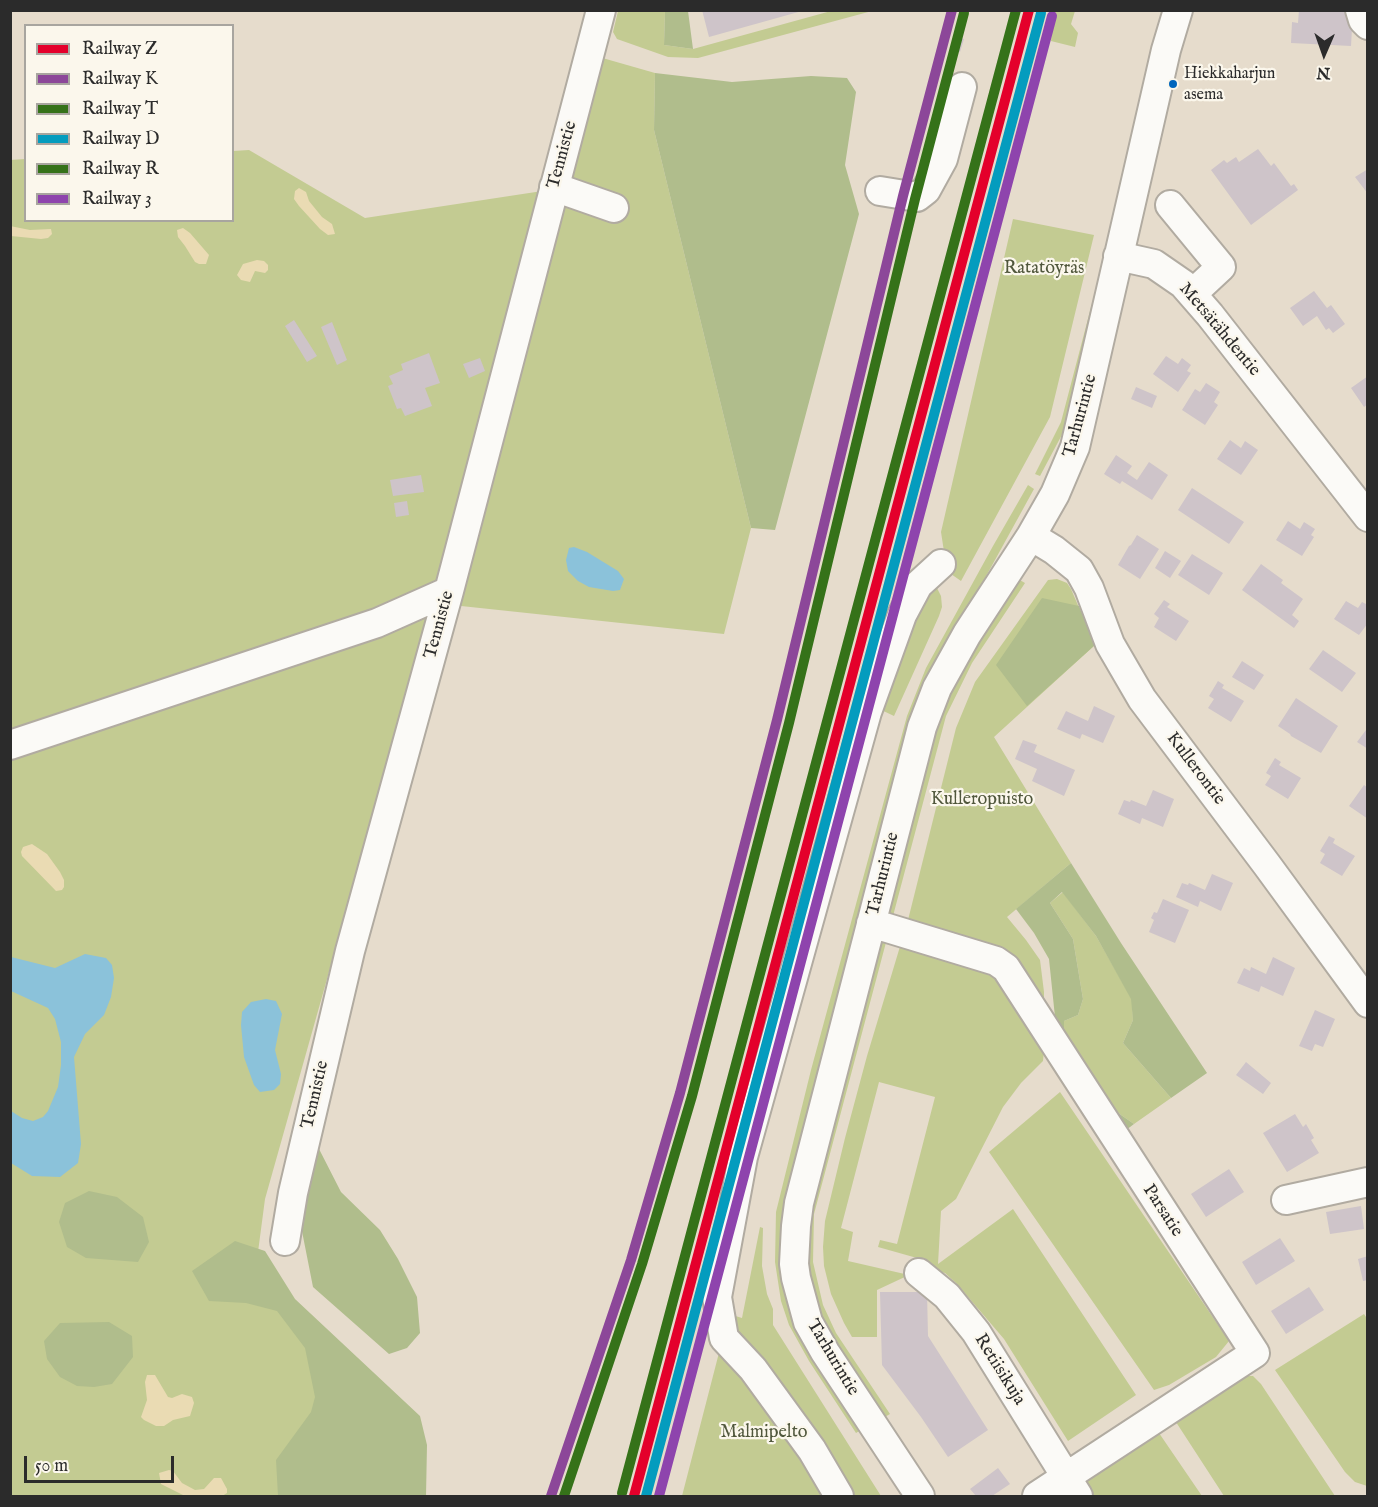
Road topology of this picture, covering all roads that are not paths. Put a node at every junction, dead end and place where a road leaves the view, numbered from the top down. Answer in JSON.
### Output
{"nodes":[{"id":1,"x":601,"y":10,"type":"edge"},
{"id":2,"x":1178,"y":10,"type":"edge"},
{"id":3,"x":1360,"y":10,"type":"edge"},
{"id":4,"x":1368,"y":26,"type":"edge"},
{"id":5,"x":962,"y":87,"type":"dead end"},
{"id":6,"x":554,"y":187,"type":"junction"},
{"id":7,"x":880,"y":191,"type":"dead end"},
{"id":8,"x":1170,"y":205,"type":"dead end"},
{"id":9,"x":614,"y":208,"type":"dead end"},
{"id":10,"x":1118,"y":256,"type":"junction"},
{"id":11,"x":1192,"y":294,"type":"junction"},
{"id":12,"x":1368,"y":517,"type":"edge"},
{"id":13,"x":1031,"y":536,"type":"junction"},
{"id":14,"x":940,"y":564,"type":"dead end"},
{"id":15,"x":449,"y":591,"type":"junction"},
{"id":16,"x":10,"y":745,"type":"edge"},
{"id":17,"x":872,"y":923,"type":"junction"},
{"id":18,"x":1368,"y":1004,"type":"edge"},
{"id":19,"x":1368,"y":1182,"type":"edge"},
{"id":20,"x":1286,"y":1200,"type":"dead end"},
{"id":21,"x":285,"y":1241,"type":"dead end"},
{"id":22,"x":919,"y":1273,"type":"dead end"},
{"id":23,"x":1072,"y":1487,"type":"edge"},
{"id":24,"x":839,"y":1497,"type":"edge"},
{"id":25,"x":920,"y":1497,"type":"edge"},
{"id":26,"x":1037,"y":1497,"type":"edge"}],
"edges":[{"from":1,"to":6,"type":"street","name":"Tennistie"},
{"from":2,"to":10,"type":"street"},
{"from":3,"to":4,"type":"street"},
{"from":5,"to":7,"type":"street"},
{"from":6,"to":9,"type":"street"},
{"from":6,"to":15,"type":"street","name":"Tennistie"},
{"from":8,"to":11,"type":"street"},
{"from":10,"to":11,"type":"street","name":"Metsätähdentie"},
{"from":10,"to":13,"type":"street","name":"Tarhurintie"},
{"from":11,"to":12,"type":"street","name":"Metsätähdentie"},
{"from":13,"to":17,"type":"street","name":"Tarhurintie"},
{"from":13,"to":18,"type":"street","name":"Kullerontie"},
{"from":14,"to":24,"type":"street"},
{"from":15,"to":16,"type":"street"},
{"from":15,"to":21,"type":"street","name":"Tennistie"},
{"from":17,"to":23,"type":"street","name":"Parsatie"},
{"from":17,"to":25,"type":"street","name":"Tarhurintie"},
{"from":19,"to":20,"type":"street"},
{"from":22,"to":23,"type":"street","name":"Retiisikuja"},
{"from":23,"to":26,"type":"street","name":"Parsatie"}]}
